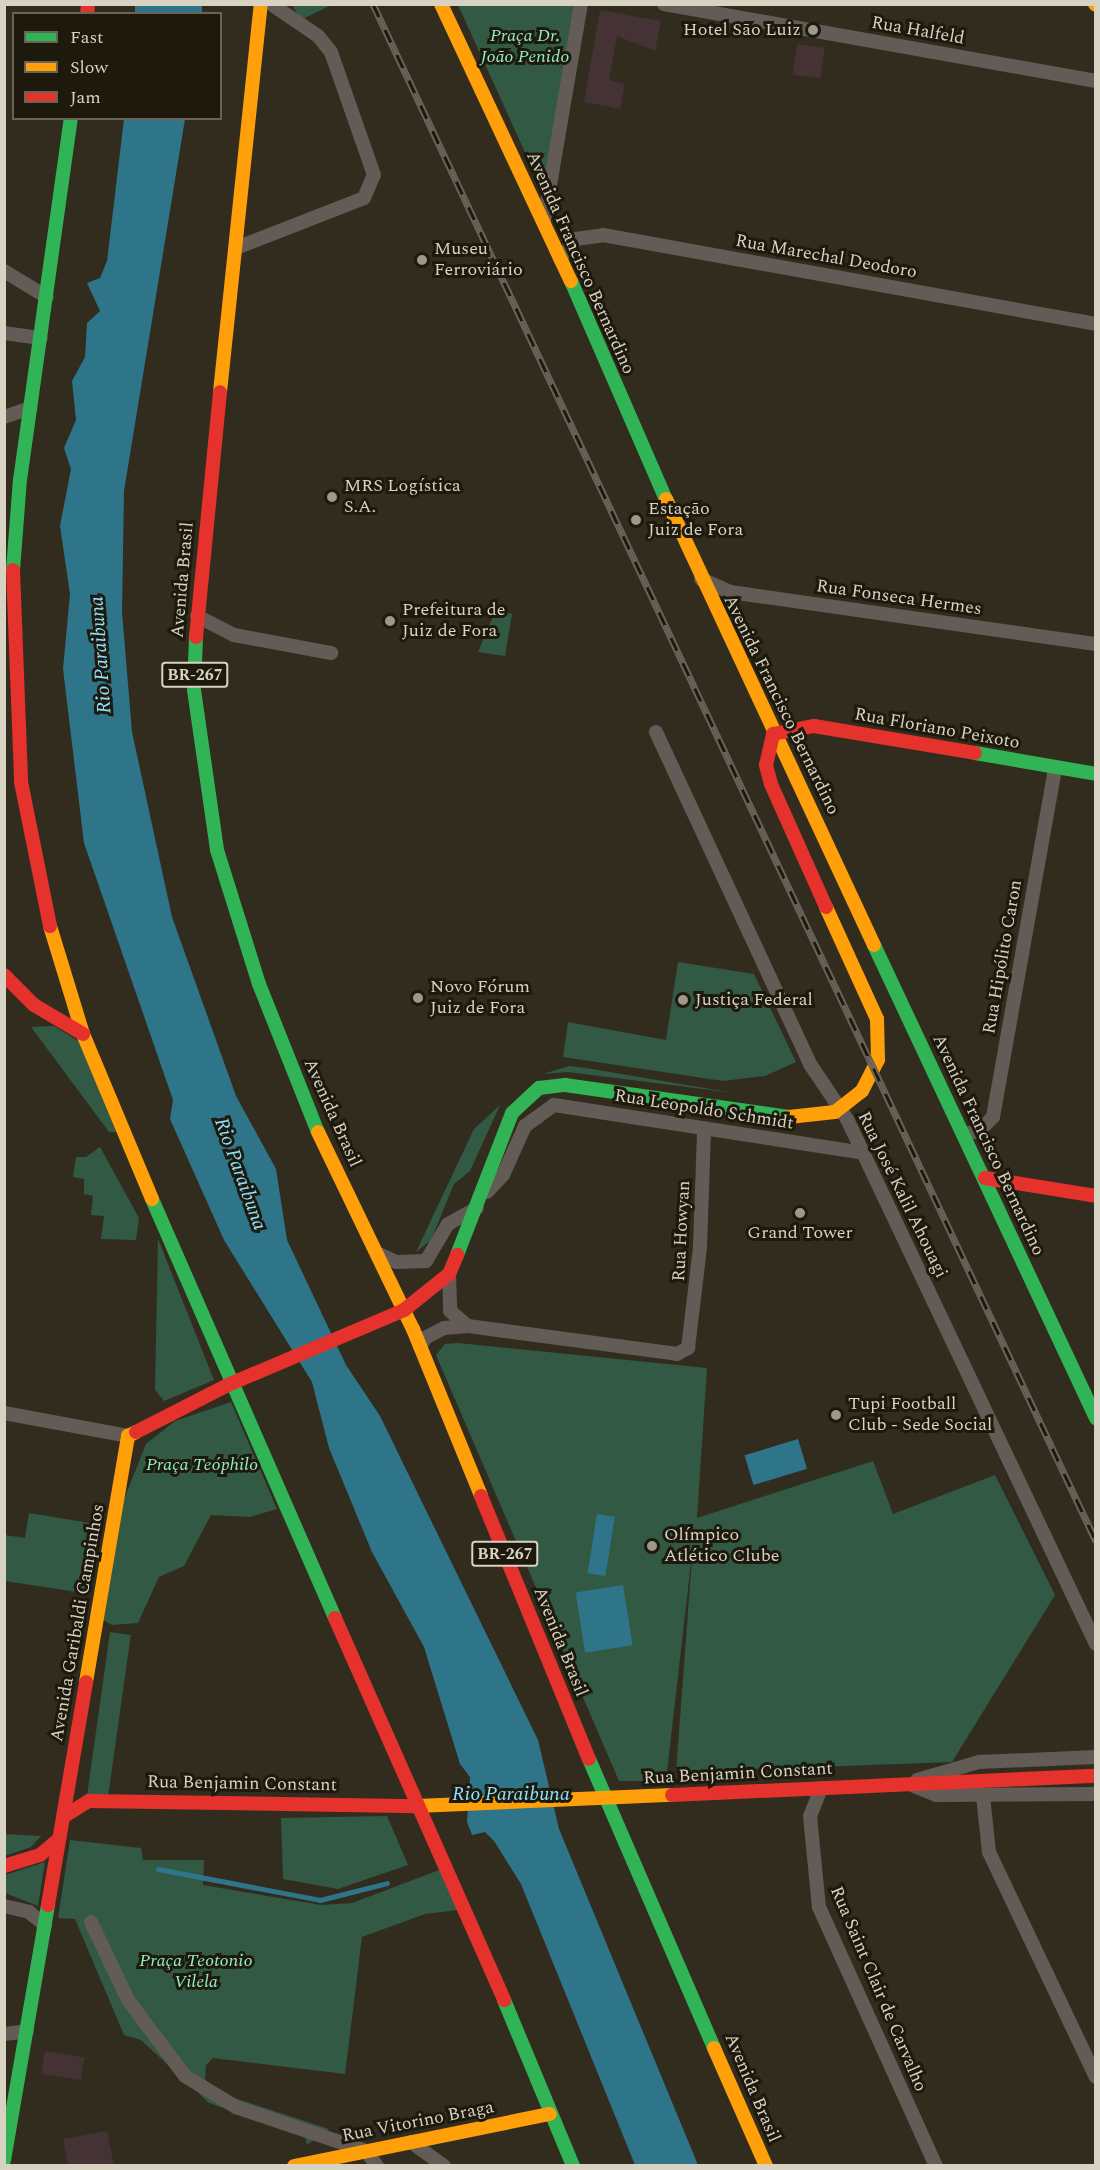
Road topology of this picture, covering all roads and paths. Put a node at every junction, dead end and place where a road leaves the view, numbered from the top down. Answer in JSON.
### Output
{"nodes":[{"id":1,"x":261,"y":4,"type":"edge"},
{"id":2,"x":271,"y":4,"type":"edge"},
{"id":3,"x":441,"y":4,"type":"edge"},
{"id":4,"x":581,"y":4,"type":"edge"},
{"id":5,"x":664,"y":4,"type":"edge"},
{"id":6,"x":1095,"y":81,"type":"edge"},
{"id":7,"x":71,"y":120,"type":"edge"},
{"id":8,"x":544,"y":220,"type":"junction"},
{"id":9,"x":234,"y":249,"type":"junction"},
{"id":10,"x":560,"y":259,"type":"junction"},
{"id":11,"x":4,"y":271,"type":"edge"},
{"id":12,"x":47,"y":297,"type":"junction"},
{"id":13,"x":1095,"y":324,"type":"edge"},
{"id":14,"x":4,"y":333,"type":"edge"},
{"id":15,"x":42,"y":338,"type":"junction"},
{"id":16,"x":30,"y":408,"type":"junction"},
{"id":17,"x":4,"y":417,"type":"edge"},
{"id":18,"x":20,"y":480,"type":"junction"},
{"id":19,"x":4,"y":490,"type":"edge"},
{"id":20,"x":701,"y":579,"type":"junction"},
{"id":21,"x":197,"y":616,"type":"junction"},
{"id":22,"x":1095,"y":644,"type":"edge"},
{"id":23,"x":331,"y":653,"type":"dead end"},
{"id":24,"x":656,"y":732,"type":"dead end"},
{"id":25,"x":773,"y":734,"type":"junction"},
{"id":26,"x":1055,"y":769,"type":"junction"},
{"id":27,"x":1095,"y":774,"type":"edge"},
{"id":28,"x":4,"y":975,"type":"edge"},
{"id":29,"x":83,"y":1034,"type":"junction"},
{"id":30,"x":704,"y":1130,"type":"junction"},
{"id":31,"x":964,"y":1134,"type":"junction"},
{"id":32,"x":863,"y":1153,"type":"junction"},
{"id":33,"x":986,"y":1178,"type":"junction"},
{"id":34,"x":1095,"y":1196,"type":"edge"},
{"id":35,"x":480,"y":1202,"type":"junction"},
{"id":36,"x":377,"y":1253,"type":"junction"},
{"id":37,"x":449,"y":1274,"type":"junction"},
{"id":38,"x":404,"y":1310,"type":"junction"},
{"id":39,"x":468,"y":1326,"type":"junction"},
{"id":40,"x":420,"y":1347,"type":"junction"},
{"id":41,"x":230,"y":1384,"type":"junction"},
{"id":42,"x":1091,"y":1401,"type":"edge"},
{"id":43,"x":4,"y":1413,"type":"edge"},
{"id":44,"x":1095,"y":1418,"type":"edge"},
{"id":45,"x":128,"y":1436,"type":"junction"},
{"id":46,"x":1095,"y":1644,"type":"edge"},
{"id":47,"x":1095,"y":1757,"type":"edge"},
{"id":48,"x":70,"y":1776,"type":"junction"},
{"id":49,"x":1095,"y":1776,"type":"edge"},
{"id":50,"x":908,"y":1786,"type":"junction"},
{"id":51,"x":821,"y":1788,"type":"junction"},
{"id":52,"x":1095,"y":1794,"type":"edge"},
{"id":53,"x":983,"y":1796,"type":"junction"},
{"id":54,"x":605,"y":1798,"type":"junction"},
{"id":55,"x":98,"y":1801,"type":"junction"},
{"id":56,"x":420,"y":1804,"type":"junction"},
{"id":57,"x":63,"y":1817,"type":"junction"},
{"id":58,"x":59,"y":1839,"type":"junction"},
{"id":59,"x":4,"y":1866,"type":"edge"},
{"id":60,"x":4,"y":1906,"type":"edge"},
{"id":61,"x":91,"y":1922,"type":"dead end"},
{"id":62,"x":45,"y":1925,"type":"junction"},
{"id":63,"x":27,"y":2031,"type":"junction"},
{"id":64,"x":4,"y":2034,"type":"edge"},
{"id":65,"x":1095,"y":2077,"type":"edge"},
{"id":66,"x":550,"y":2114,"type":"junction"},
{"id":67,"x":411,"y":2142,"type":"junction"},
{"id":68,"x":366,"y":2151,"type":"junction"},
{"id":69,"x":4,"y":2160,"type":"edge"},
{"id":70,"x":294,"y":2166,"type":"edge"},
{"id":71,"x":377,"y":2166,"type":"edge"},
{"id":72,"x":444,"y":2166,"type":"edge"},
{"id":73,"x":573,"y":2166,"type":"edge"},
{"id":74,"x":766,"y":2166,"type":"edge"},
{"id":75,"x":936,"y":2166,"type":"edge"}],
"edges":[{"from":1,"to":9,"type":"main road","name":"Avenida Brasil","number":"BR-267"},
{"from":2,"to":9,"type":"street"},
{"from":3,"to":8,"type":"main road","name":"Avenida Francisco Bernardino"},
{"from":4,"to":8,"type":"street"},
{"from":5,"to":6,"type":"street","name":"Rua Halfeld"},
{"from":7,"to":12,"type":"main road"},
{"from":8,"to":10,"type":"main road","name":"Avenida Francisco Bernardino"},
{"from":9,"to":21,"type":"main road","name":"Avenida Brasil","number":"BR-267"},
{"from":10,"to":13,"type":"street","name":"Rua Marechal Deodoro"},
{"from":10,"to":20,"type":"main road","name":"Avenida Francisco Bernardino"},
{"from":11,"to":12,"type":"street"},
{"from":12,"to":15,"type":"main road"},
{"from":14,"to":15,"type":"street"},
{"from":15,"to":16,"type":"main road"},
{"from":16,"to":17,"type":"street"},
{"from":16,"to":18,"type":"main road"},
{"from":18,"to":19,"type":"street"},
{"from":18,"to":29,"type":"main road"},
{"from":20,"to":22,"type":"street","name":"Rua Fonseca Hermes"},
{"from":20,"to":25,"type":"main road","name":"Avenida Francisco Bernardino"},
{"from":21,"to":23,"type":"street"},
{"from":21,"to":36,"type":"main road","name":"Avenida Brasil","number":"BR-267"},
{"from":24,"to":32,"type":"street","name":"Rua José Kalil Ahouagi"},
{"from":25,"to":26,"type":"main road","name":"Rua Floriano Peixoto"},
{"from":25,"to":31,"type":"main road","name":"Avenida Francisco Bernardino"},
{"from":25,"to":35,"type":"main road"},
{"from":26,"to":27,"type":"main road","name":"Rua Floriano Peixoto"},
{"from":26,"to":31,"type":"street","name":"Rua Hipólito Caron"},
{"from":28,"to":29,"type":"main road"},
{"from":29,"to":41,"type":"main road"},
{"from":30,"to":32,"type":"street","name":"Rua Leopoldo Schmidt"},
{"from":30,"to":35,"type":"street","name":"Rua Leopoldo Schmidt"},
{"from":30,"to":39,"type":"street","name":"Rua Howyan"},
{"from":31,"to":33,"type":"main road","name":"Avenida Francisco Bernardino"},
{"from":32,"to":46,"type":"street","name":"Rua José Kalil Ahouagi"},
{"from":33,"to":34,"type":"main road"},
{"from":33,"to":42,"type":"main road","name":"Avenida Francisco Bernardino"},
{"from":35,"to":36,"type":"street"},
{"from":35,"to":37,"type":"main road"},
{"from":36,"to":38,"type":"main road","name":"Avenida Brasil","number":"BR-267"},
{"from":37,"to":38,"type":"main road"},
{"from":37,"to":39,"type":"street"},
{"from":38,"to":40,"type":"main road","name":"Avenida Brasil","number":"BR-267"},
{"from":38,"to":41,"type":"main road"},
{"from":39,"to":40,"type":"street"},
{"from":40,"to":54,"type":"main road","name":"Avenida Brasil","number":"BR-267"},
{"from":41,"to":45,"type":"main road"},
{"from":41,"to":56,"type":"main road"},
{"from":42,"to":44,"type":"main road","name":"Avenida Francisco Bernardino"},
{"from":43,"to":45,"type":"street"},
{"from":45,"to":48,"type":"main road","name":"Avenida Garibaldi Campinhos"},
{"from":47,"to":50,"type":"street","name":"Rua Benjamin Constant"},
{"from":48,"to":55,"type":"main road"},
{"from":48,"to":57,"type":"main road","name":"Avenida Garibaldi Campinhos"},
{"from":49,"to":50,"type":"main road","name":"Rua Benjamin Constant"},
{"from":50,"to":51,"type":"main road","name":"Rua Benjamin Constant"},
{"from":50,"to":53,"type":"street","name":"Rua Benjamin Constant"},
{"from":51,"to":54,"type":"main road","name":"Rua Benjamin Constant"},
{"from":51,"to":75,"type":"street","name":"Rua Saint Clair de Carvalho"},
{"from":52,"to":53,"type":"street","name":"Rua Benjamin Constant"},
{"from":53,"to":65,"type":"street"},
{"from":54,"to":56,"type":"main road","name":"Rua Benjamin Constant"},
{"from":54,"to":74,"type":"main road","name":"Avenida Brasil","number":"BR-267"},
{"from":55,"to":56,"type":"main road","name":"Rua Benjamin Constant"},
{"from":55,"to":57,"type":"main road"},
{"from":56,"to":66,"type":"main road"},
{"from":57,"to":58,"type":"main road","name":"Avenida Garibaldi Campinhos"},
{"from":58,"to":59,"type":"main road"},
{"from":58,"to":62,"type":"main road","name":"Avenida Garibaldi Campinhos"},
{"from":60,"to":62,"type":"street"},
{"from":61,"to":68,"type":"street"},
{"from":62,"to":63,"type":"main road","name":"Avenida Garibaldi Campinhos"},
{"from":63,"to":64,"type":"street"},
{"from":63,"to":69,"type":"main road","name":"Avenida Garibaldi Campinhos"},
{"from":66,"to":67,"type":"main road","name":"Rua Vitorino Braga"},
{"from":66,"to":73,"type":"main road"},
{"from":67,"to":68,"type":"main road","name":"Rua Vitorino Braga"},
{"from":67,"to":72,"type":"street"},
{"from":68,"to":70,"type":"main road","name":"Rua Vitorino Braga"},
{"from":68,"to":71,"type":"street"}]}
